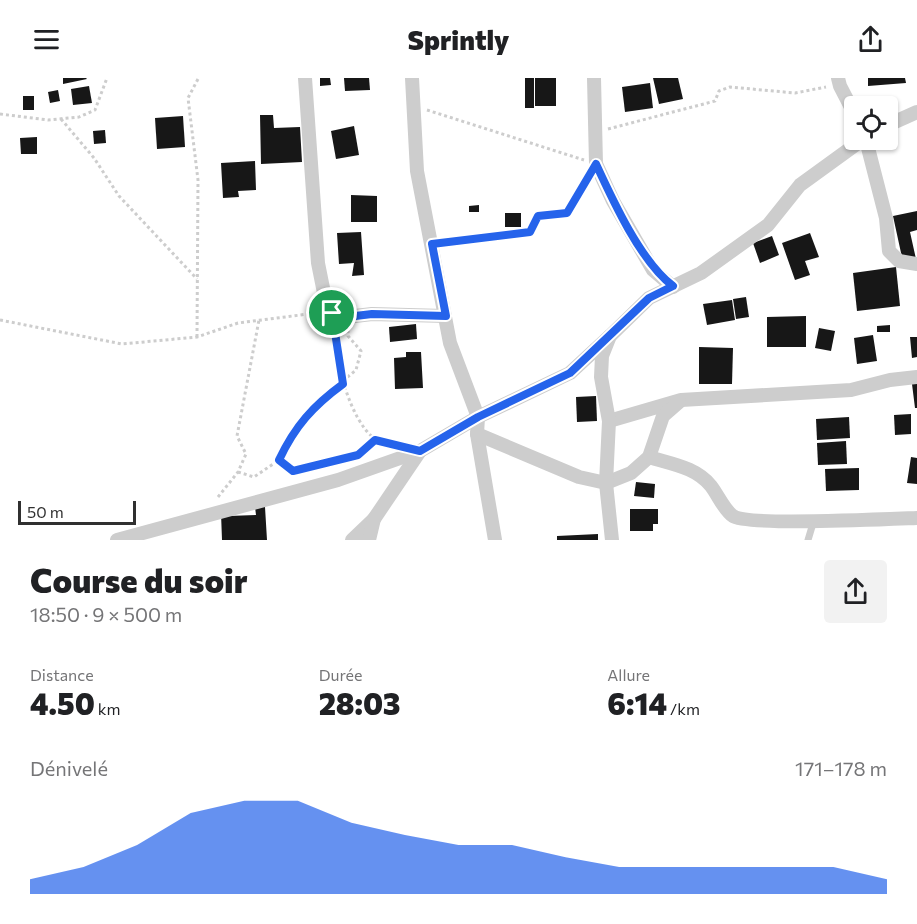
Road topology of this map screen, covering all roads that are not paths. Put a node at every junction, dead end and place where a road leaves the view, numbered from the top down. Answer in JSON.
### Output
{"nodes":[{"id":1,"x":305,"y":78,"type":"edge"},
{"id":2,"x":412,"y":78,"type":"edge"},
{"id":3,"x":594,"y":78,"type":"edge"},
{"id":4,"x":839,"y":82,"type":"edge"},
{"id":5,"x":846,"y":96,"type":"edge"},
{"id":6,"x":917,"y":112,"type":"edge"},
{"id":7,"x":898,"y":121,"type":"edge"},
{"id":8,"x":850,"y":150,"type":"edge"},
{"id":9,"x":867,"y":150,"type":"edge"},
{"id":10,"x":917,"y":264,"type":"edge"},
{"id":11,"x":673,"y":286,"type":"junction"},
{"id":12,"x":446,"y":316,"type":"junction"},
{"id":13,"x":610,"y":336,"type":"junction"},
{"id":14,"x":917,"y":377,"type":"edge"},
{"id":15,"x":681,"y":400,"type":"junction"},
{"id":16,"x":478,"y":417,"type":"junction"},
{"id":17,"x":609,"y":421,"type":"junction"},
{"id":18,"x":477,"y":434,"type":"junction"},
{"id":19,"x":420,"y":451,"type":"junction"},
{"id":20,"x":649,"y":457,"type":"junction"},
{"id":21,"x":606,"y":483,"type":"junction"},
{"id":22,"x":917,"y":518,"type":"edge"},
{"id":23,"x":374,"y":519,"type":"junction"},
{"id":24,"x":814,"y":520,"type":"junction"},
{"id":25,"x":117,"y":540,"type":"edge"},
{"id":26,"x":352,"y":540,"type":"edge"},
{"id":27,"x":369,"y":540,"type":"edge"},
{"id":28,"x":495,"y":540,"type":"edge"},
{"id":29,"x":612,"y":540,"type":"edge"},
{"id":30,"x":808,"y":540,"type":"edge"}],
"edges":[{"from":1,"to":12,"type":"street"},
{"from":2,"to":12,"type":"street"},
{"from":3,"to":11,"type":"street"},
{"from":4,"to":5,"type":"street"},
{"from":6,"to":7,"type":"street"},
{"from":8,"to":11,"type":"street"},
{"from":9,"to":10,"type":"street"},
{"from":11,"to":13,"type":"street"},
{"from":12,"to":16,"type":"street"},
{"from":13,"to":16,"type":"street"},
{"from":13,"to":17,"type":"street"},
{"from":14,"to":15,"type":"street"},
{"from":15,"to":17,"type":"street"},
{"from":15,"to":20,"type":"street"},
{"from":16,"to":18,"type":"street"},
{"from":16,"to":19,"type":"street"},
{"from":17,"to":21,"type":"street"},
{"from":18,"to":21,"type":"street"},
{"from":18,"to":28,"type":"street"},
{"from":19,"to":23,"type":"street"},
{"from":19,"to":25,"type":"street"},
{"from":20,"to":21,"type":"street"},
{"from":20,"to":24,"type":"street"},
{"from":21,"to":29,"type":"street"},
{"from":22,"to":24,"type":"street"},
{"from":23,"to":26,"type":"street"},
{"from":23,"to":27,"type":"street"},
{"from":24,"to":30,"type":"lane"}]}
